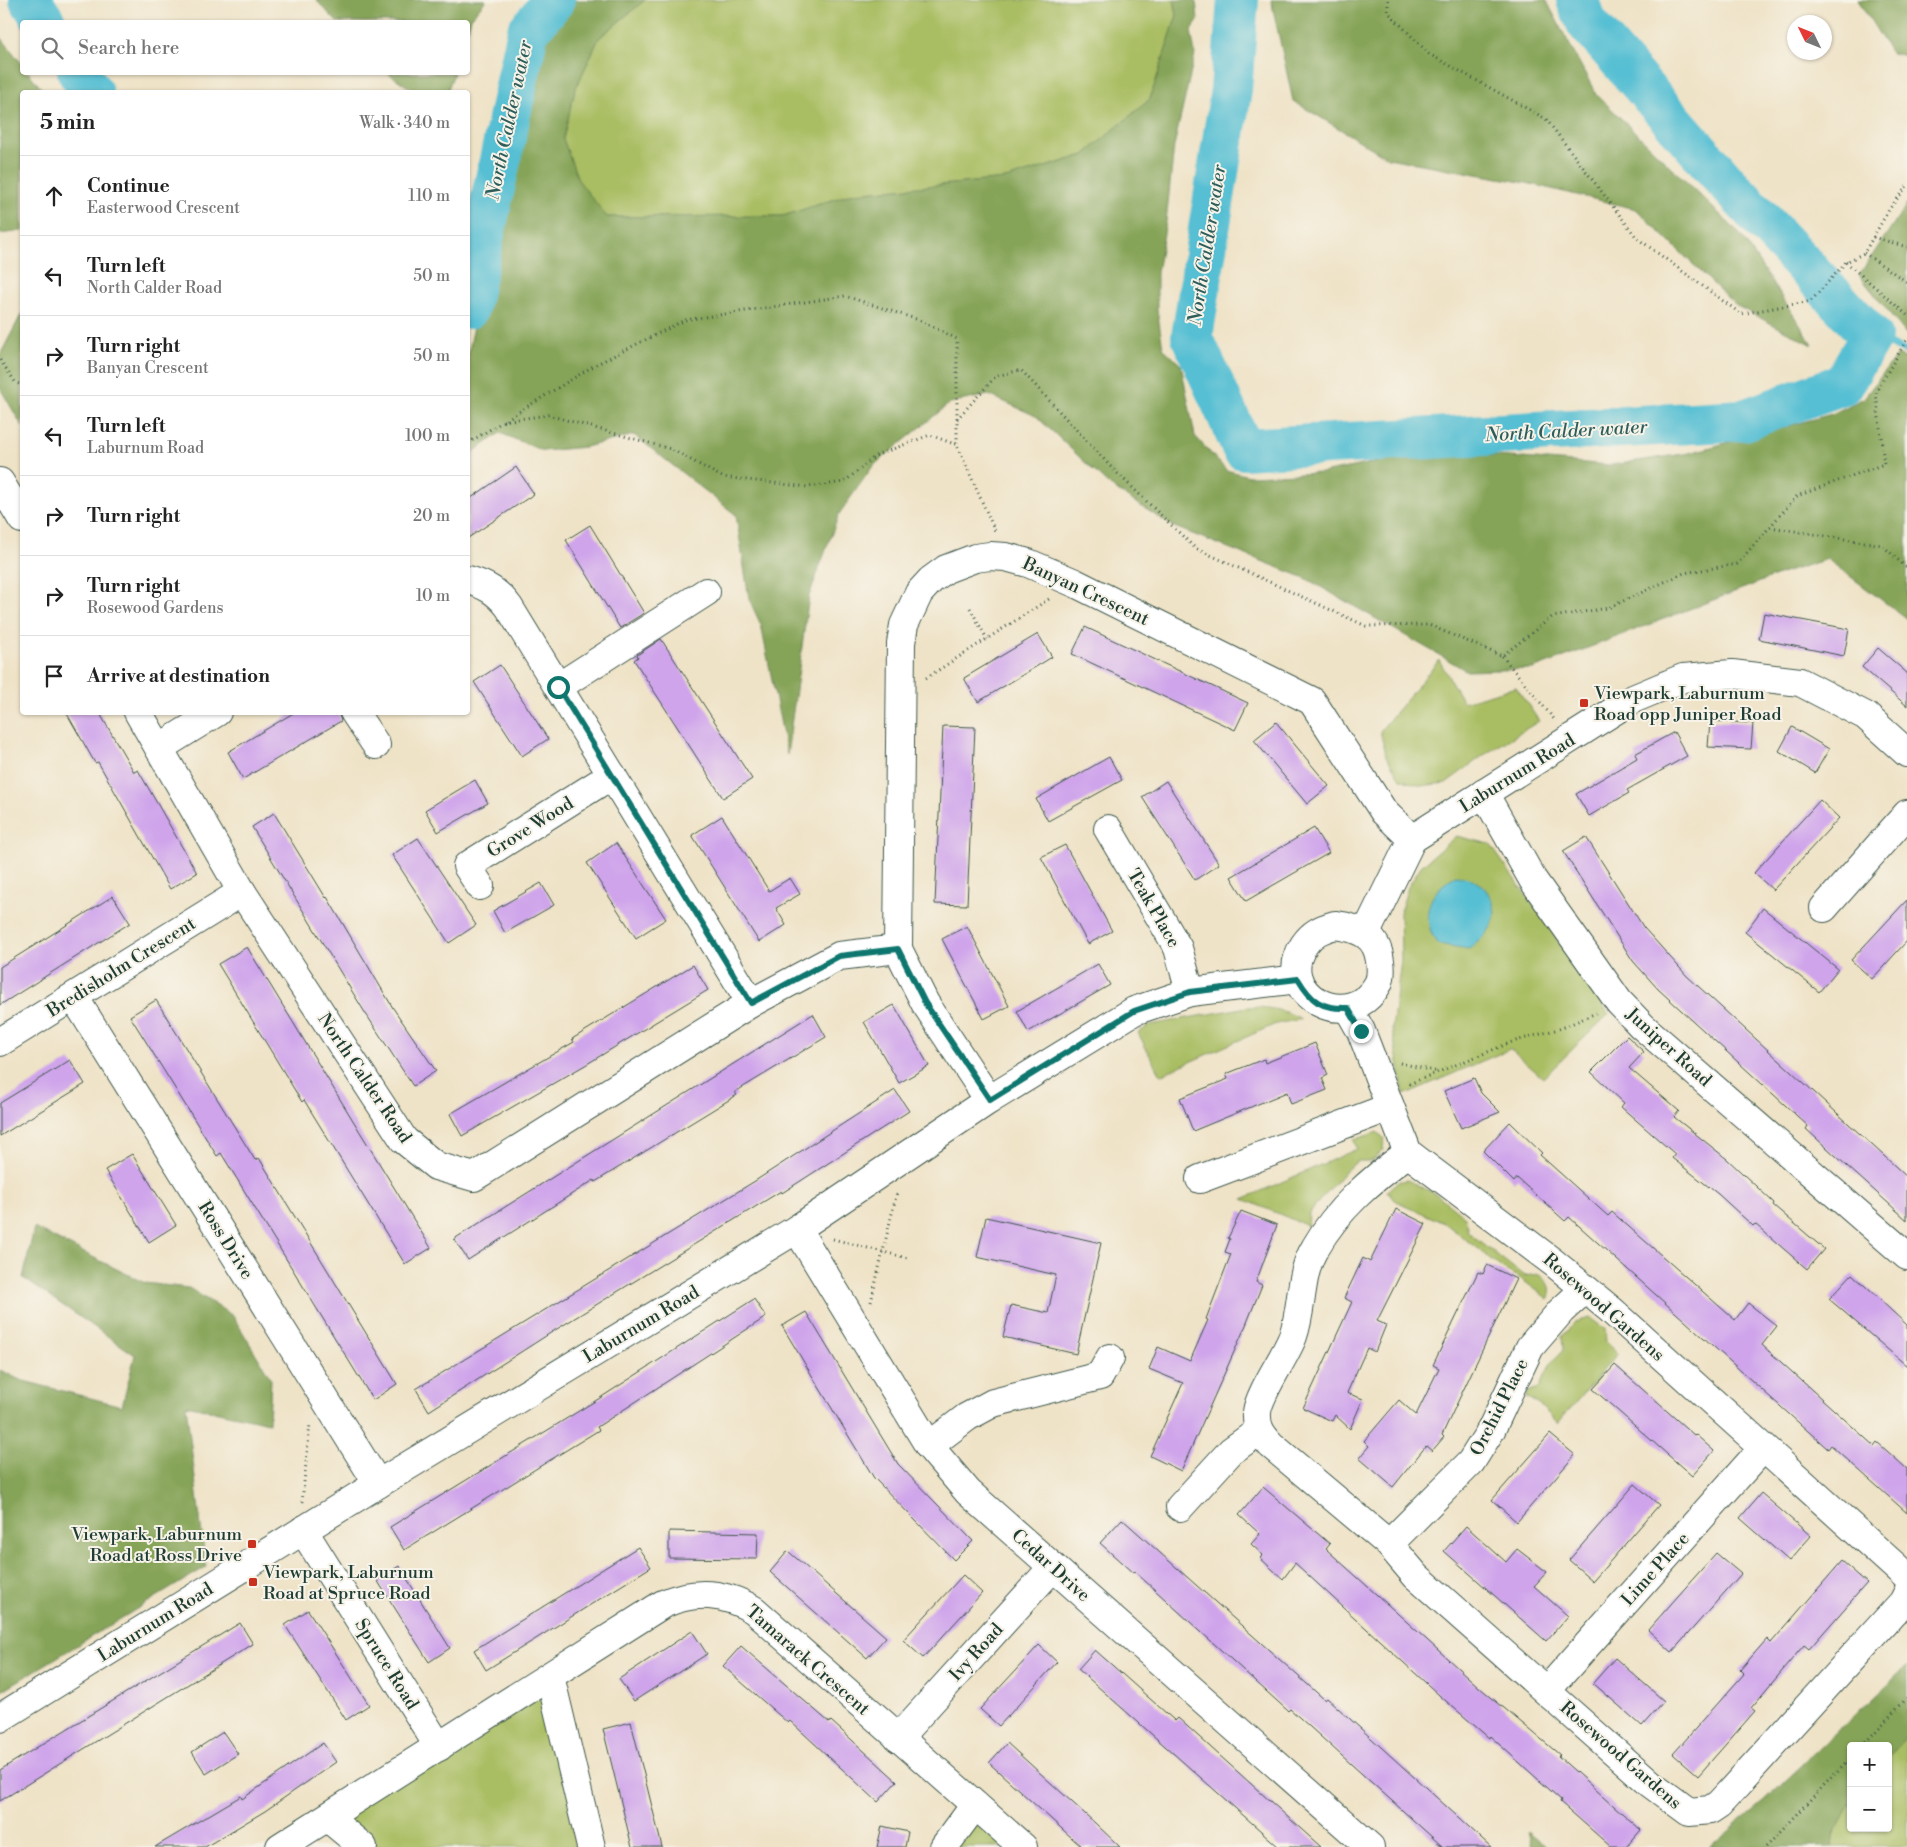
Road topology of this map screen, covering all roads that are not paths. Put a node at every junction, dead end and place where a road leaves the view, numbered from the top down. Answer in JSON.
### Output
{"nodes":[{"id":1,"x":0,"y":482,"type":"edge"},
{"id":2,"x":20,"y":516,"type":"edge"},
{"id":3,"x":470,"y":581,"type":"edge"},
{"id":4,"x":706,"y":592,"type":"dead end"},
{"id":5,"x":558,"y":687,"type":"junction"},
{"id":6,"x":140,"y":715,"type":"edge"},
{"id":7,"x":211,"y":715,"type":"edge"},
{"id":8,"x":356,"y":715,"type":"edge"},
{"id":9,"x":376,"y":745,"type":"dead end"},
{"id":10,"x":159,"y":748,"type":"junction"},
{"id":11,"x":1907,"y":752,"type":"edge"},
{"id":12,"x":612,"y":775,"type":"junction"},
{"id":13,"x":1484,"y":793,"type":"junction"},
{"id":14,"x":1907,"y":814,"type":"edge"},
{"id":15,"x":1108,"y":829,"type":"dead end"},
{"id":16,"x":1412,"y":839,"type":"junction"},
{"id":17,"x":480,"y":886,"type":"dead end"},
{"id":18,"x":242,"y":892,"type":"junction"},
{"id":19,"x":1824,"y":908,"type":"dead end"},
{"id":20,"x":1366,"y":933,"type":"junction"},
{"id":21,"x":898,"y":949,"type":"junction"},
{"id":22,"x":1298,"y":979,"type":"junction"},
{"id":23,"x":1190,"y":992,"type":"junction"},
{"id":24,"x":74,"y":997,"type":"junction"},
{"id":25,"x":751,"y":1003,"type":"junction"},
{"id":26,"x":1348,"y":1008,"type":"junction"},
{"id":27,"x":0,"y":1042,"type":"edge"},
{"id":28,"x":990,"y":1100,"type":"junction"},
{"id":29,"x":1387,"y":1100,"type":"junction"},
{"id":30,"x":1408,"y":1154,"type":"junction"},
{"id":31,"x":1200,"y":1179,"type":"dead end"},
{"id":32,"x":797,"y":1229,"type":"junction"},
{"id":33,"x":1907,"y":1256,"type":"edge"},
{"id":34,"x":1585,"y":1288,"type":"junction"},
{"id":35,"x":1110,"y":1358,"type":"dead end"},
{"id":36,"x":1259,"y":1431,"type":"junction"},
{"id":37,"x":929,"y":1446,"type":"junction"},
{"id":38,"x":1762,"y":1448,"type":"junction"},
{"id":39,"x":378,"y":1484,"type":"junction"},
{"id":40,"x":1180,"y":1507,"type":"dead end"},
{"id":41,"x":303,"y":1530,"type":"junction"},
{"id":42,"x":1389,"y":1544,"type":"junction"},
{"id":43,"x":1053,"y":1567,"type":"junction"},
{"id":44,"x":1907,"y":1577,"type":"edge"},
{"id":45,"x":1907,"y":1594,"type":"edge"},
{"id":46,"x":550,"y":1676,"type":"junction"},
{"id":47,"x":1547,"y":1690,"type":"junction"},
{"id":48,"x":0,"y":1718,"type":"edge"},
{"id":49,"x":898,"y":1738,"type":"junction"},
{"id":50,"x":439,"y":1747,"type":"junction"},
{"id":51,"x":975,"y":1805,"type":"junction"},
{"id":52,"x":328,"y":1818,"type":"junction"},
{"id":53,"x":280,"y":1847,"type":"edge"},
{"id":54,"x":363,"y":1847,"type":"edge"},
{"id":55,"x":591,"y":1847,"type":"edge"},
{"id":56,"x":944,"y":1847,"type":"edge"},
{"id":57,"x":1023,"y":1847,"type":"edge"},
{"id":58,"x":1370,"y":1847,"type":"edge"}],
"edges":[{"from":1,"to":2,"type":"street"},
{"from":3,"to":5,"type":"street"},
{"from":4,"to":5,"type":"street"},
{"from":5,"to":12,"type":"street"},
{"from":6,"to":10,"type":"street","name":"North Calder Road"},
{"from":7,"to":10,"type":"street"},
{"from":8,"to":9,"type":"street"},
{"from":10,"to":18,"type":"street","name":"North Calder Road"},
{"from":11,"to":13,"type":"street","name":"Laburnum Road"},
{"from":12,"to":17,"type":"street","name":"Grove Wood"},
{"from":12,"to":25,"type":"street"},
{"from":13,"to":16,"type":"street","name":"Laburnum Road"},
{"from":13,"to":33,"type":"street","name":"Juniper Road"},
{"from":14,"to":19,"type":"street"},
{"from":15,"to":23,"type":"street","name":"Teak Place"},
{"from":16,"to":20,"type":"street"},
{"from":16,"to":21,"type":"street","name":"Banyan Crescent"},
{"from":18,"to":24,"type":"street","name":"Bredisholm Crescent"},
{"from":18,"to":25,"type":"street","name":"North Calder Road"},
{"from":20,"to":22,"type":"street"},
{"from":20,"to":26,"type":"street"},
{"from":21,"to":25,"type":"street","name":"North Calder Road"},
{"from":21,"to":28,"type":"street","name":"Banyan Crescent"},
{"from":22,"to":23,"type":"street","name":"Laburnum Road"},
{"from":22,"to":26,"type":"street"},
{"from":23,"to":28,"type":"street","name":"Laburnum Road"},
{"from":24,"to":27,"type":"street","name":"Bredisholm Crescent"},
{"from":24,"to":39,"type":"street","name":"Ross Drive"},
{"from":26,"to":29,"type":"street"},
{"from":28,"to":32,"type":"street","name":"Laburnum Road"},
{"from":29,"to":30,"type":"street"},
{"from":29,"to":31,"type":"street"},
{"from":30,"to":34,"type":"street","name":"Rosewood Gardens"},
{"from":30,"to":36,"type":"street"},
{"from":32,"to":37,"type":"street","name":"Cedar Drive"},
{"from":32,"to":39,"type":"street","name":"Laburnum Road"},
{"from":34,"to":38,"type":"street","name":"Rosewood Gardens"},
{"from":34,"to":42,"type":"street","name":"Orchid Place"},
{"from":35,"to":37,"type":"street"},
{"from":36,"to":40,"type":"street"},
{"from":36,"to":42,"type":"street","name":"Rosewood Gardens"},
{"from":37,"to":43,"type":"street","name":"Cedar Drive"},
{"from":38,"to":44,"type":"street","name":"Rosewood Gardens"},
{"from":38,"to":47,"type":"street","name":"Lime Place"},
{"from":39,"to":41,"type":"street","name":"Laburnum Road"},
{"from":41,"to":48,"type":"street","name":"Laburnum Road"},
{"from":41,"to":50,"type":"street","name":"Spruce Road"},
{"from":42,"to":47,"type":"street","name":"Rosewood Gardens"},
{"from":43,"to":49,"type":"street","name":"Ivy Road"},
{"from":43,"to":58,"type":"street","name":"Cedar Drive"},
{"from":45,"to":47,"type":"street","name":"Rosewood Gardens"},
{"from":46,"to":49,"type":"street","name":"Tamarack Crescent"},
{"from":46,"to":50,"type":"street","name":"Tamarack Crescent"},
{"from":46,"to":55,"type":"street"},
{"from":49,"to":51,"type":"street","name":"Tamarack Crescent"},
{"from":50,"to":52,"type":"street","name":"Tamarack Crescent"},
{"from":51,"to":56,"type":"street"},
{"from":51,"to":57,"type":"street","name":"Tamarack Crescent"},
{"from":52,"to":53,"type":"street","name":"Tamarack Crescent"},
{"from":52,"to":54,"type":"street"}]}
